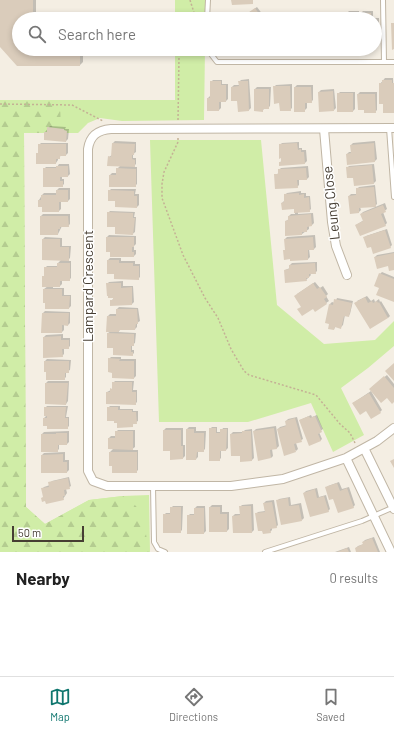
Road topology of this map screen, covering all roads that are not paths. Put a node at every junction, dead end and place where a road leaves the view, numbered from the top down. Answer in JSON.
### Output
{"nodes":[{"id":1,"x":208,"y":0,"type":"edge"},
{"id":2,"x":383,"y":0,"type":"edge"},
{"id":3,"x":207,"y":12,"type":"edge"},
{"id":4,"x":212,"y":56,"type":"edge"},
{"id":5,"x":384,"y":62,"type":"junction"},
{"id":6,"x":394,"y":62,"type":"edge"},
{"id":7,"x":392,"y":128,"type":"edge"},
{"id":8,"x":324,"y":129,"type":"junction"},
{"id":9,"x":394,"y":197,"type":"edge"},
{"id":10,"x":347,"y":275,"type":"dead end"},
{"id":11,"x":394,"y":428,"type":"edge"},
{"id":12,"x":362,"y":450,"type":"junction"},
{"id":13,"x":346,"y":458,"type":"junction"},
{"id":14,"x":153,"y":486,"type":"junction"},
{"id":15,"x":394,"y":508,"type":"edge"},
{"id":16,"x":374,"y":516,"type":"junction"},
{"id":17,"x":165,"y":552,"type":"edge"},
{"id":18,"x":265,"y":552,"type":"edge"},
{"id":19,"x":391,"y":552,"type":"edge"}],
"edges":[{"from":1,"to":3,"type":"lane"},
{"from":2,"to":5,"type":"lane"},
{"from":4,"to":5,"type":"lane"},
{"from":5,"to":6,"type":"lane"},
{"from":7,"to":8,"type":"street","name":"Lampard Crescent"},
{"from":7,"to":9,"type":"lane"},
{"from":8,"to":10,"type":"street","name":"Leung Close"},
{"from":8,"to":14,"type":"street","name":"Lampard Crescent"},
{"from":11,"to":12,"type":"street","name":"Lampard Crescent"},
{"from":12,"to":13,"type":"street","name":"Lampard Crescent"},
{"from":12,"to":15,"type":"street"},
{"from":13,"to":14,"type":"street","name":"Lampard Crescent"},
{"from":13,"to":16,"type":"street"},
{"from":14,"to":17,"type":"lane"},
{"from":15,"to":16,"type":"lane"},
{"from":16,"to":18,"type":"lane"},
{"from":16,"to":19,"type":"street"}]}
